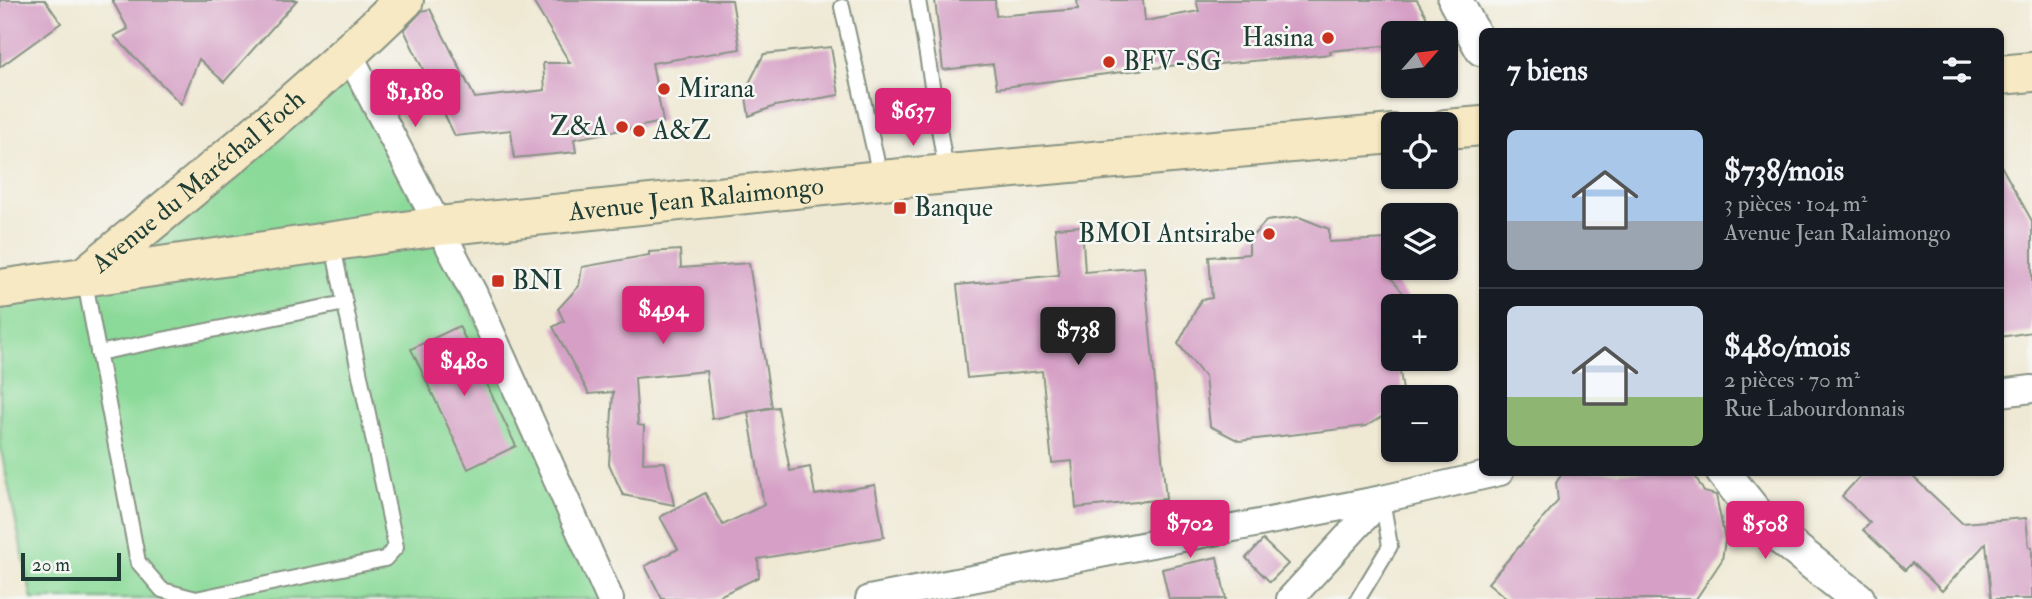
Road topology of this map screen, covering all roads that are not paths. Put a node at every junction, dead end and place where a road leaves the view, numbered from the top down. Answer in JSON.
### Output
{"nodes":[{"id":1,"x":404,"y":0,"type":"edge"},
{"id":2,"x":918,"y":0,"type":"edge"},
{"id":3,"x":1455,"y":0,"type":"edge"},
{"id":4,"x":842,"y":7,"type":"dead end"},
{"id":5,"x":1479,"y":44,"type":"edge"},
{"id":6,"x":349,"y":54,"type":"junction"},
{"id":7,"x":2032,"y":72,"type":"edge"},
{"id":8,"x":2004,"y":75,"type":"edge"},
{"id":9,"x":1479,"y":126,"type":"edge"},
{"id":10,"x":1458,"y":128,"type":"edge"},
{"id":11,"x":1381,"y":135,"type":"edge"},
{"id":12,"x":947,"y":174,"type":"junction"},
{"id":13,"x":881,"y":180,"type":"junction"},
{"id":14,"x":439,"y":226,"type":"junction"},
{"id":15,"x":332,"y":241,"type":"junction"},
{"id":16,"x":83,"y":277,"type":"junction"},
{"id":17,"x":0,"y":289,"type":"edge"},
{"id":18,"x":345,"y":303,"type":"junction"},
{"id":19,"x":98,"y":353,"type":"junction"},
{"id":20,"x":2032,"y":389,"type":"edge"},
{"id":21,"x":2004,"y":392,"type":"edge"},
{"id":22,"x":1483,"y":476,"type":"edge"},
{"id":23,"x":1726,"y":476,"type":"edge"},
{"id":24,"x":1382,"y":499,"type":"junction"},
{"id":25,"x":196,"y":599,"type":"edge"},
{"id":26,"x":610,"y":599,"type":"edge"},
{"id":27,"x":869,"y":599,"type":"edge"},
{"id":28,"x":1290,"y":599,"type":"edge"},
{"id":29,"x":1358,"y":599,"type":"edge"},
{"id":30,"x":1858,"y":599,"type":"edge"}],
"edges":[{"from":1,"to":6,"type":"main road","name":"Avenue du Maréchal Foch"},
{"from":2,"to":12,"type":"lane"},
{"from":3,"to":5,"type":"street"},
{"from":4,"to":13,"type":"lane"},
{"from":6,"to":14,"type":"street"},
{"from":6,"to":16,"type":"main road","name":"Avenue du Maréchal Foch"},
{"from":7,"to":8,"type":"main road"},
{"from":9,"to":10,"type":"main road"},
{"from":11,"to":12,"type":"main road","name":"Avenue Jean Ralaimongo"},
{"from":12,"to":13,"type":"main road","name":"Avenue Jean Ralaimongo"},
{"from":13,"to":14,"type":"main road","name":"Avenue Jean Ralaimongo"},
{"from":14,"to":15,"type":"main road","name":"Avenue Jean Ralaimongo"},
{"from":14,"to":26,"type":"street"},
{"from":15,"to":16,"type":"main road","name":"Avenue Jean Ralaimongo"},
{"from":15,"to":18,"type":"lane"},
{"from":16,"to":17,"type":"main road","name":"Avenue Jean Ralaimongo"},
{"from":16,"to":19,"type":"lane"},
{"from":18,"to":19,"type":"lane"},
{"from":18,"to":25,"type":"lane"},
{"from":19,"to":25,"type":"lane"},
{"from":20,"to":21,"type":"street"},
{"from":22,"to":24,"type":"street"},
{"from":23,"to":30,"type":"street"},
{"from":24,"to":27,"type":"street"},
{"from":24,"to":28,"type":"street"},
{"from":24,"to":29,"type":"lane"}]}
